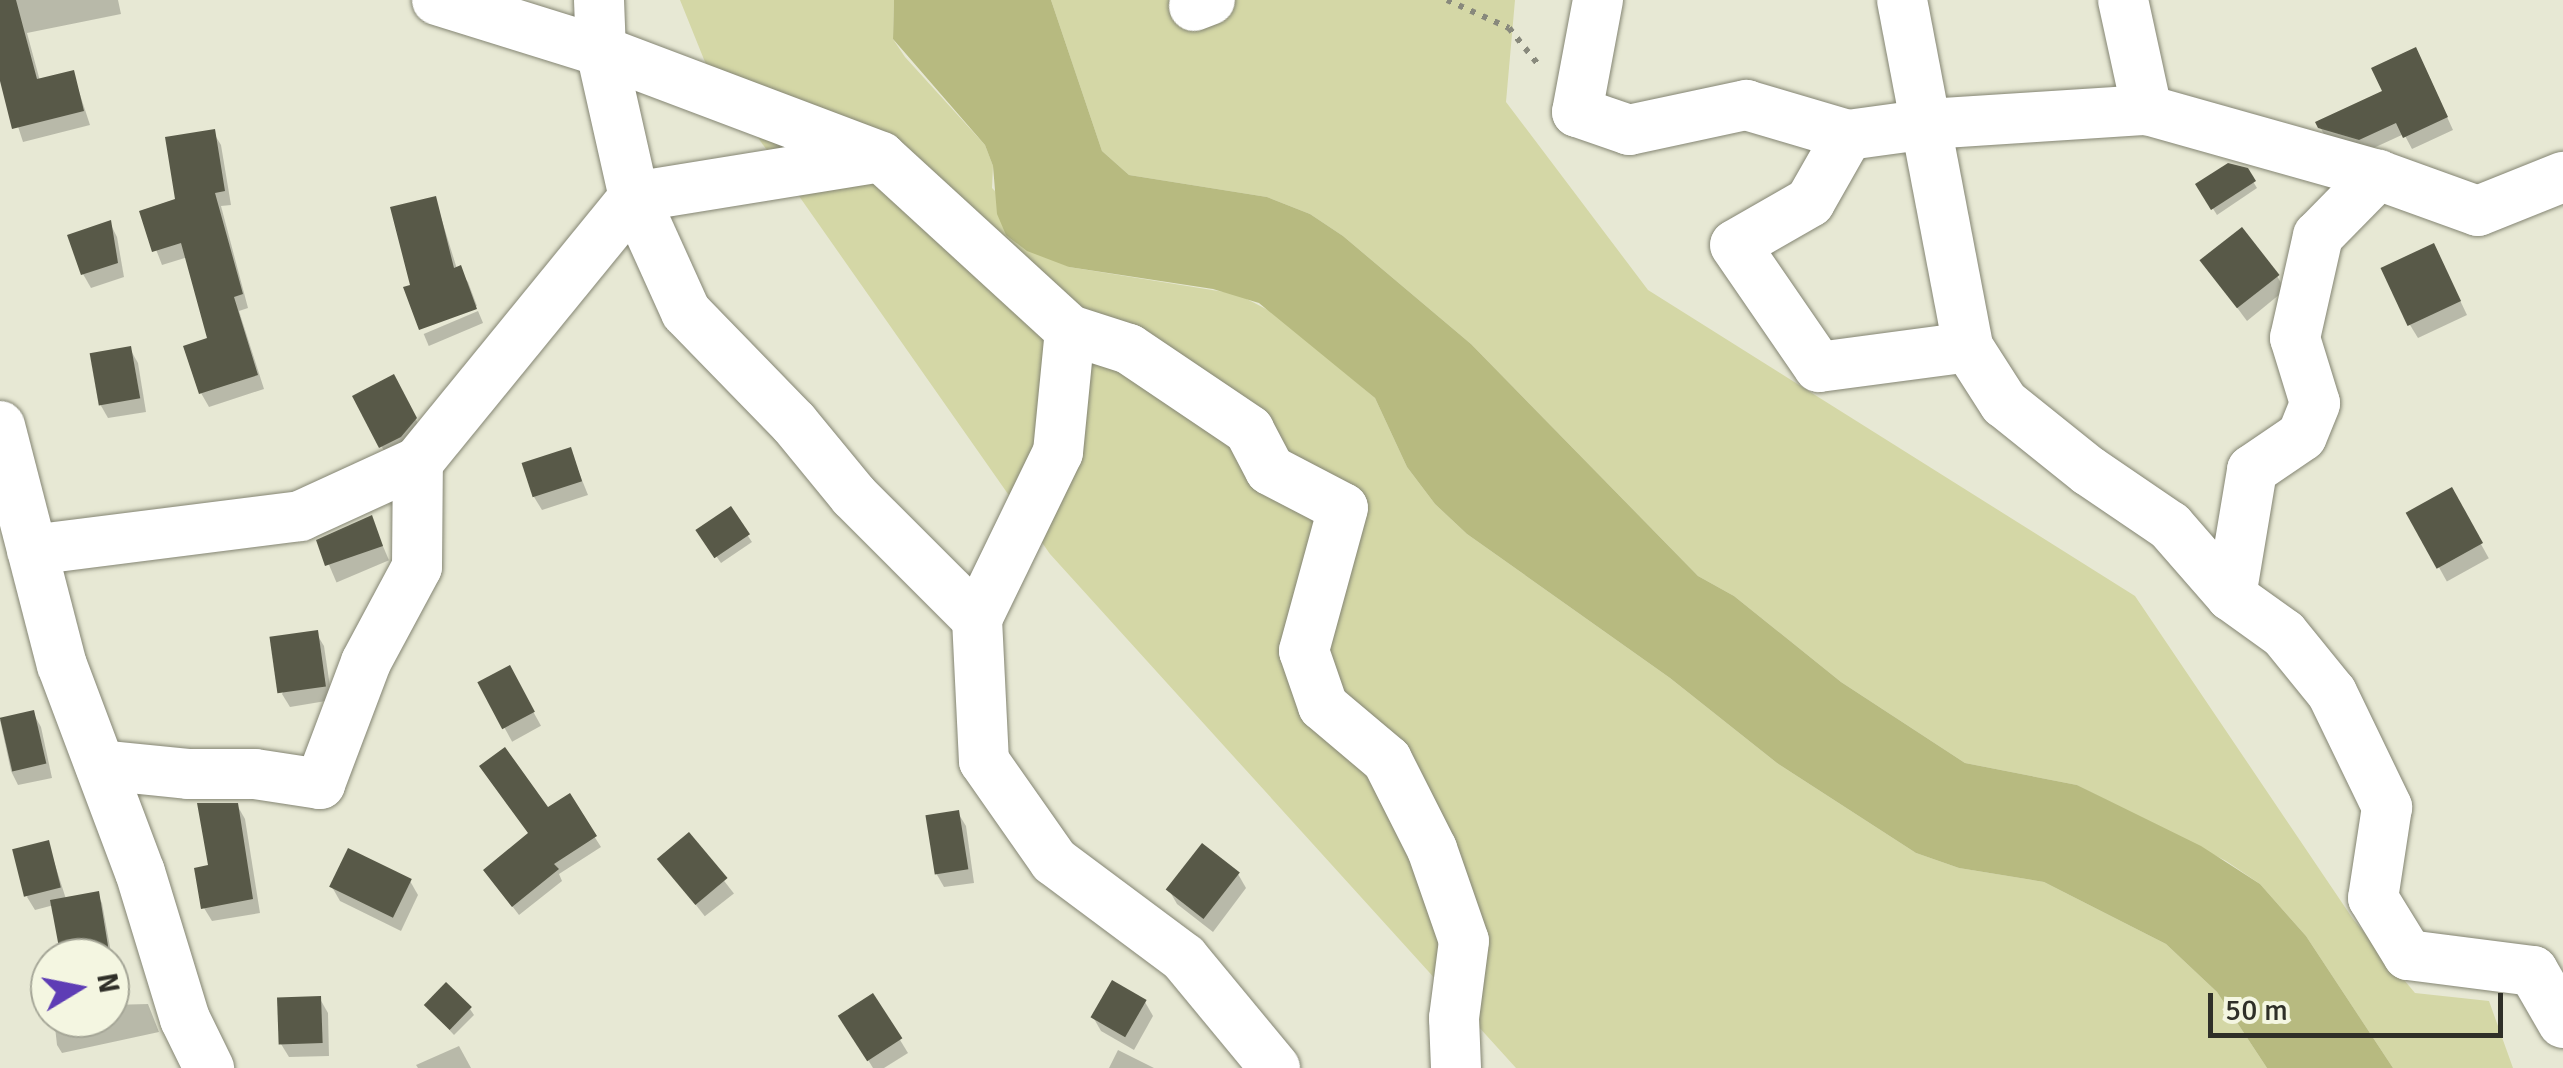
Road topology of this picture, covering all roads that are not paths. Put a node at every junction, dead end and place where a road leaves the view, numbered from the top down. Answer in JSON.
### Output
{"nodes":[{"id":1,"x":438,"y":0,"type":"edge"},
{"id":2,"x":599,"y":0,"type":"edge"},
{"id":3,"x":1598,"y":0,"type":"edge"},
{"id":4,"x":1902,"y":0,"type":"edge"},
{"id":5,"x":2123,"y":0,"type":"edge"},
{"id":6,"x":602,"y":51,"type":"junction"},
{"id":7,"x":2147,"y":110,"type":"junction"},
{"id":8,"x":1928,"y":124,"type":"junction"},
{"id":9,"x":1848,"y":136,"type":"junction"},
{"id":10,"x":881,"y":158,"type":"junction"},
{"id":11,"x":2378,"y":175,"type":"junction"},
{"id":12,"x":2563,"y":177,"type":"edge"},
{"id":13,"x":634,"y":197,"type":"junction"},
{"id":14,"x":1070,"y":330,"type":"junction"},
{"id":15,"x":1968,"y":347,"type":"junction"},
{"id":16,"x":0,"y":426,"type":"edge"},
{"id":17,"x":418,"y":462,"type":"junction"},
{"id":18,"x":32,"y":550,"type":"junction"},
{"id":19,"x":2231,"y":596,"type":"junction"},
{"id":20,"x":977,"y":618,"type":"junction"},
{"id":21,"x":100,"y":766,"type":"junction"},
{"id":22,"x":2563,"y":1023,"type":"edge"},
{"id":23,"x":209,"y":1068,"type":"edge"},
{"id":24,"x":1275,"y":1068,"type":"edge"},
{"id":25,"x":1456,"y":1068,"type":"edge"}],
"edges":[{"from":1,"to":6,"type":"street"},
{"from":2,"to":6,"type":"street"},
{"from":3,"to":9,"type":"street"},
{"from":4,"to":8,"type":"street"},
{"from":5,"to":7,"type":"street"},
{"from":6,"to":10,"type":"street"},
{"from":6,"to":13,"type":"street"},
{"from":7,"to":8,"type":"street"},
{"from":7,"to":11,"type":"street"},
{"from":8,"to":9,"type":"street"},
{"from":8,"to":15,"type":"street"},
{"from":9,"to":15,"type":"street"},
{"from":10,"to":13,"type":"street"},
{"from":10,"to":14,"type":"street"},
{"from":11,"to":12,"type":"street"},
{"from":11,"to":19,"type":"street"},
{"from":13,"to":17,"type":"street"},
{"from":13,"to":20,"type":"street"},
{"from":14,"to":20,"type":"street"},
{"from":14,"to":25,"type":"street"},
{"from":15,"to":19,"type":"street"},
{"from":16,"to":18,"type":"street"},
{"from":17,"to":18,"type":"street"},
{"from":17,"to":21,"type":"street"},
{"from":18,"to":21,"type":"street"},
{"from":19,"to":22,"type":"street"},
{"from":20,"to":24,"type":"street"},
{"from":21,"to":23,"type":"street"}]}
